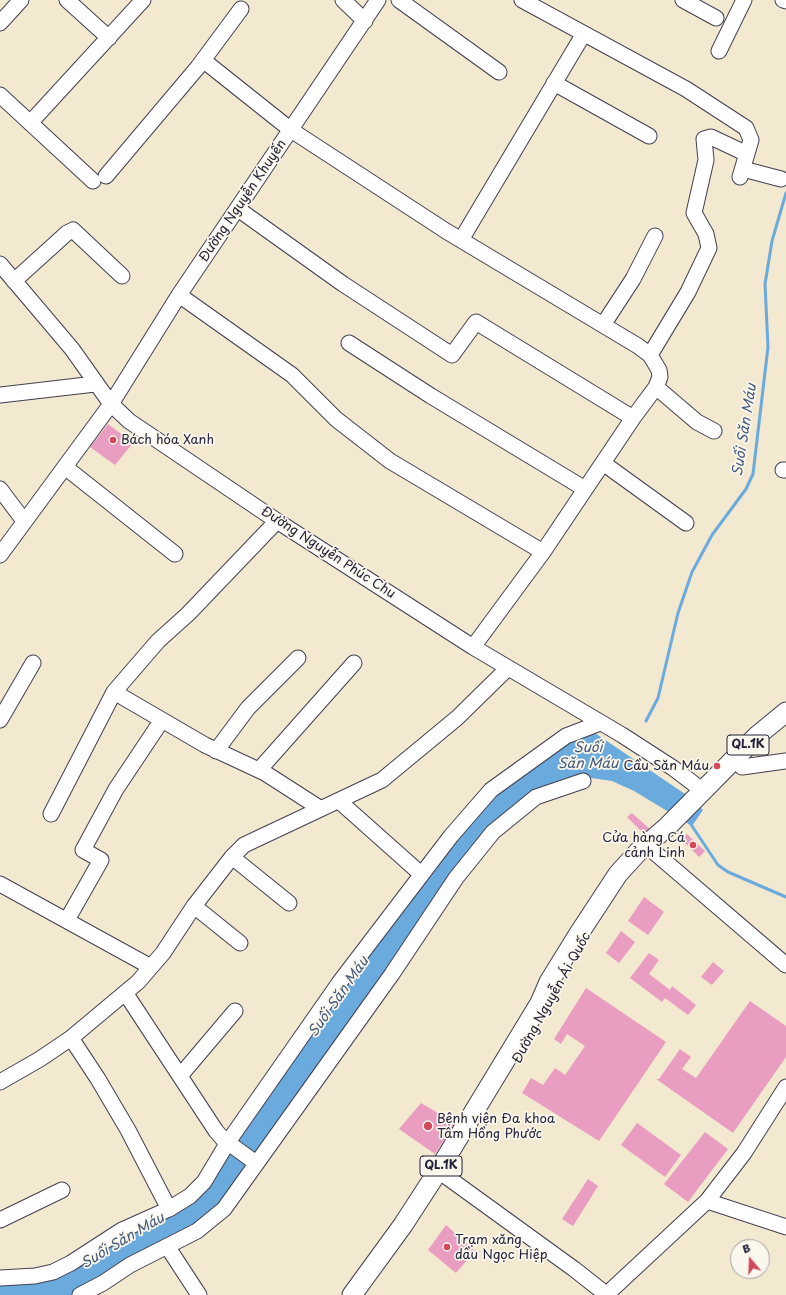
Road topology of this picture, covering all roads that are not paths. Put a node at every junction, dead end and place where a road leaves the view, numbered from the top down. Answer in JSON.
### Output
{"nodes":[{"id":1,"x":22,"y":0,"type":"edge"},
{"id":2,"x":67,"y":0,"type":"edge"},
{"id":3,"x":143,"y":0,"type":"edge"},
{"id":4,"x":343,"y":0,"type":"edge"},
{"id":5,"x":378,"y":0,"type":"edge"},
{"id":6,"x":399,"y":0,"type":"edge"},
{"id":7,"x":522,"y":0,"type":"edge"},
{"id":8,"x":683,"y":0,"type":"edge"},
{"id":9,"x":744,"y":0,"type":"edge"},
{"id":10,"x":783,"y":0,"type":"edge"},
{"id":11,"x":786,"y":2,"type":"edge"},
{"id":12,"x":241,"y":9,"type":"dead end"},
{"id":13,"x":716,"y":18,"type":"dead end"},
{"id":14,"x":365,"y":21,"type":"junction"},
{"id":15,"x":0,"y":23,"type":"edge"},
{"id":16,"x":584,"y":35,"type":"junction"},
{"id":17,"x":109,"y":38,"type":"junction"},
{"id":18,"x":719,"y":51,"type":"dead end"},
{"id":19,"x":203,"y":60,"type":"junction"},
{"id":20,"x":498,"y":72,"type":"dead end"},
{"id":21,"x":554,"y":83,"type":"junction"},
{"id":22,"x":0,"y":95,"type":"edge"},
{"id":23,"x":30,"y":123,"type":"junction"},
{"id":24,"x":291,"y":130,"type":"junction"},
{"id":25,"x":649,"y":136,"type":"dead end"},
{"id":26,"x":747,"y":154,"type":"junction"},
{"id":27,"x":781,"y":179,"type":"dead end"},
{"id":28,"x":238,"y":209,"type":"junction"},
{"id":29,"x":655,"y":236,"type":"dead end"},
{"id":30,"x":461,"y":240,"type":"junction"},
{"id":31,"x":0,"y":264,"type":"edge"},
{"id":32,"x":122,"y":276,"type":"dead end"},
{"id":33,"x":14,"y":281,"type":"junction"},
{"id":34,"x":179,"y":295,"type":"junction"},
{"id":35,"x":603,"y":325,"type":"junction"},
{"id":36,"x":349,"y":343,"type":"dead end"},
{"id":37,"x":650,"y":355,"type":"junction"},
{"id":38,"x":95,"y":384,"type":"junction"},
{"id":39,"x":656,"y":386,"type":"junction"},
{"id":40,"x":0,"y":395,"type":"edge"},
{"id":41,"x":110,"y":404,"type":"junction"},
{"id":42,"x":633,"y":418,"type":"junction"},
{"id":43,"x":714,"y":431,"type":"dead end"},
{"id":44,"x":603,"y":463,"type":"junction"},
{"id":45,"x":65,"y":467,"type":"junction"},
{"id":46,"x":0,"y":490,"type":"edge"},
{"id":47,"x":585,"y":490,"type":"junction"},
{"id":48,"x":277,"y":521,"type":"junction"},
{"id":49,"x":24,"y":522,"type":"junction"},
{"id":50,"x":686,"y":523,"type":"dead end"},
{"id":51,"x":543,"y":552,"type":"junction"},
{"id":52,"x":0,"y":554,"type":"edge"},
{"id":53,"x":175,"y":554,"type":"dead end"},
{"id":54,"x":473,"y":647,"type":"junction"},
{"id":55,"x":298,"y":658,"type":"dead end"},
{"id":56,"x":33,"y":663,"type":"dead end"},
{"id":57,"x":354,"y":663,"type":"dead end"},
{"id":58,"x":507,"y":669,"type":"junction"},
{"id":59,"x":114,"y":692,"type":"junction"},
{"id":60,"x":786,"y":712,"type":"edge"},
{"id":61,"x":0,"y":720,"type":"edge"},
{"id":62,"x":162,"y":720,"type":"junction"},
{"id":63,"x":600,"y":723,"type":"junction"},
{"id":64,"x":786,"y":729,"type":"edge"},
{"id":65,"x":216,"y":750,"type":"junction"},
{"id":66,"x":786,"y":761,"type":"edge"},
{"id":67,"x":742,"y":766,"type":"junction"},
{"id":68,"x":259,"y":770,"type":"junction"},
{"id":69,"x":583,"y":781,"type":"dead end"},
{"id":70,"x":705,"y":793,"type":"junction"},
{"id":71,"x":339,"y":801,"type":"junction"},
{"id":72,"x":321,"y":809,"type":"junction"},
{"id":73,"x":51,"y":814,"type":"dead end"},
{"id":74,"x":671,"y":830,"type":"junction"},
{"id":75,"x":654,"y":852,"type":"junction"},
{"id":76,"x":232,"y":856,"type":"junction"},
{"id":77,"x":420,"y":874,"type":"junction"},
{"id":78,"x":0,"y":884,"type":"edge"},
{"id":79,"x":290,"y":903,"type":"dead end"},
{"id":80,"x":194,"y":906,"type":"junction"},
{"id":81,"x":68,"y":920,"type":"junction"},
{"id":82,"x":240,"y":943,"type":"dead end"},
{"id":83,"x":786,"y":965,"type":"edge"},
{"id":84,"x":151,"y":967,"type":"junction"},
{"id":85,"x":126,"y":994,"type":"junction"},
{"id":86,"x":235,"y":1011,"type":"dead end"},
{"id":87,"x":529,"y":1031,"type":"junction"},
{"id":88,"x":72,"y":1038,"type":"junction"},
{"id":89,"x":180,"y":1076,"type":"junction"},
{"id":90,"x":0,"y":1082,"type":"edge"},
{"id":91,"x":786,"y":1087,"type":"edge"},
{"id":92,"x":228,"y":1142,"type":"junction"},
{"id":93,"x":256,"y":1163,"type":"junction"},
{"id":94,"x":447,"y":1177,"type":"junction"},
{"id":95,"x":62,"y":1190,"type":"dead end"},
{"id":96,"x":707,"y":1201,"type":"junction"},
{"id":97,"x":169,"y":1209,"type":"junction"},
{"id":98,"x":0,"y":1220,"type":"edge"},
{"id":99,"x":786,"y":1227,"type":"edge"},
{"id":100,"x":168,"y":1246,"type":"junction"},
{"id":101,"x":0,"y":1278,"type":"edge"},
{"id":102,"x":607,"y":1294,"type":"edge"},
{"id":103,"x":80,"y":1295,"type":"edge"},
{"id":104,"x":199,"y":1295,"type":"edge"},
{"id":105,"x":352,"y":1295,"type":"edge"},
{"id":106,"x":366,"y":1295,"type":"edge"}],
"edges":[{"from":1,"to":15,"type":"street"},
{"from":2,"to":17,"type":"street"},
{"from":3,"to":17,"type":"street"},
{"from":4,"to":14,"type":"street"},
{"from":5,"to":14,"type":"street","name":"Đường Nguyễn Khuyến"},
{"from":6,"to":20,"type":"street"},
{"from":7,"to":16,"type":"street"},
{"from":8,"to":13,"type":"street"},
{"from":9,"to":18,"type":"street"},
{"from":10,"to":11,"type":"street"},
{"from":12,"to":19,"type":"street"},
{"from":14,"to":24,"type":"street","name":"Đường Nguyễn Khuyến"},
{"from":16,"to":21,"type":"street"},
{"from":16,"to":26,"type":"street"},
{"from":17,"to":23,"type":"street"},
{"from":19,"to":23,"type":"street"},
{"from":19,"to":24,"type":"street"},
{"from":21,"to":25,"type":"street"},
{"from":21,"to":30,"type":"street"},
{"from":22,"to":23,"type":"street"},
{"from":24,"to":28,"type":"street","name":"Đường Nguyễn Khuyến"},
{"from":24,"to":30,"type":"street"},
{"from":26,"to":27,"type":"street"},
{"from":26,"to":37,"type":"street"},
{"from":28,"to":34,"type":"street","name":"Đường Nguyễn Khuyến"},
{"from":28,"to":42,"type":"street"},
{"from":29,"to":35,"type":"street"},
{"from":30,"to":35,"type":"street"},
{"from":31,"to":33,"type":"street","name":"Đường Nguyễn Phúc Chu"},
{"from":32,"to":33,"type":"street"},
{"from":33,"to":38,"type":"street","name":"Đường Nguyễn Phúc Chu"},
{"from":34,"to":41,"type":"street","name":"Đường Nguyễn Khuyến"},
{"from":34,"to":51,"type":"street"},
{"from":35,"to":37,"type":"street"},
{"from":36,"to":47,"type":"street"},
{"from":37,"to":39,"type":"street"},
{"from":38,"to":40,"type":"street"},
{"from":38,"to":41,"type":"street","name":"Đường Nguyễn Phúc Chu"},
{"from":39,"to":42,"type":"street"},
{"from":39,"to":43,"type":"street"},
{"from":41,"to":45,"type":"street","name":"Đường Nguyễn Khuyến"},
{"from":41,"to":48,"type":"street","name":"Đường Nguyễn Phúc Chu"},
{"from":42,"to":44,"type":"street"},
{"from":44,"to":47,"type":"street"},
{"from":44,"to":50,"type":"street"},
{"from":45,"to":49,"type":"street","name":"Đường Nguyễn Khuyến"},
{"from":45,"to":53,"type":"street"},
{"from":46,"to":49,"type":"street"},
{"from":47,"to":51,"type":"street"},
{"from":48,"to":54,"type":"street","name":"Đường Nguyễn Phúc Chu"},
{"from":48,"to":59,"type":"street"},
{"from":49,"to":52,"type":"street","name":"Đường Nguyễn Khuyến"},
{"from":51,"to":54,"type":"street"},
{"from":54,"to":58,"type":"street","name":"Đường Nguyễn Phúc Chu"},
{"from":55,"to":65,"type":"street"},
{"from":56,"to":61,"type":"street"},
{"from":57,"to":68,"type":"street"},
{"from":58,"to":63,"type":"street","name":"Đường Nguyễn Phúc Chu"},
{"from":58,"to":71,"type":"street"},
{"from":59,"to":62,"type":"street"},
{"from":59,"to":73,"type":"street"},
{"from":60,"to":70,"type":"main road","number":"QL.1K"},
{"from":62,"to":65,"type":"street"},
{"from":62,"to":81,"type":"street"},
{"from":63,"to":70,"type":"street","name":"Đường Nguyễn Phúc Chu"},
{"from":63,"to":77,"type":"street"},
{"from":64,"to":67,"type":"main road","number":"QL.1K"},
{"from":65,"to":68,"type":"street"},
{"from":66,"to":67,"type":"street"},
{"from":67,"to":70,"type":"main road","name":"Đường Nguyễn Ái Quốc","number":"QL.1K"},
{"from":68,"to":72,"type":"street"},
{"from":69,"to":93,"type":"street"},
{"from":70,"to":74,"type":"main road","name":"Đường Nguyễn Ái Quốc","number":"QL.1K"},
{"from":71,"to":72,"type":"street"},
{"from":71,"to":77,"type":"street"},
{"from":72,"to":76,"type":"street"},
{"from":74,"to":75,"type":"main road","name":"Đường Nguyễn Ái Quốc","number":"QL.1K"},
{"from":74,"to":87,"type":"main road","name":"Đường Nguyễn Ái Quốc","number":"QL.1K"},
{"from":75,"to":83,"type":"street"},
{"from":75,"to":87,"type":"main road","name":"Đường Nguyễn Ái Quốc","number":"QL.1K"},
{"from":76,"to":79,"type":"street"},
{"from":76,"to":80,"type":"street"},
{"from":77,"to":92,"type":"street"},
{"from":78,"to":81,"type":"street"},
{"from":80,"to":82,"type":"street"},
{"from":80,"to":84,"type":"street"},
{"from":81,"to":84,"type":"street"},
{"from":84,"to":85,"type":"street"},
{"from":85,"to":88,"type":"street"},
{"from":85,"to":89,"type":"street"},
{"from":86,"to":89,"type":"street"},
{"from":87,"to":94,"type":"main road","name":"Đường Nguyễn Ái Quốc","number":"QL.1K"},
{"from":87,"to":105,"type":"main road","name":"Đường Nguyễn Ái Quốc","number":"QL.1K"},
{"from":88,"to":90,"type":"street"},
{"from":88,"to":97,"type":"street"},
{"from":89,"to":92,"type":"street"},
{"from":91,"to":96,"type":"street"},
{"from":92,"to":93,"type":"street"},
{"from":92,"to":97,"type":"street"},
{"from":93,"to":100,"type":"street"},
{"from":94,"to":102,"type":"street"},
{"from":94,"to":106,"type":"main road","name":"Đường Nguyễn Ái Quốc","number":"QL.1K"},
{"from":95,"to":98,"type":"street"},
{"from":96,"to":99,"type":"street"},
{"from":96,"to":102,"type":"street"},
{"from":97,"to":101,"type":"street"},
{"from":100,"to":103,"type":"street"},
{"from":100,"to":104,"type":"street"}]}
